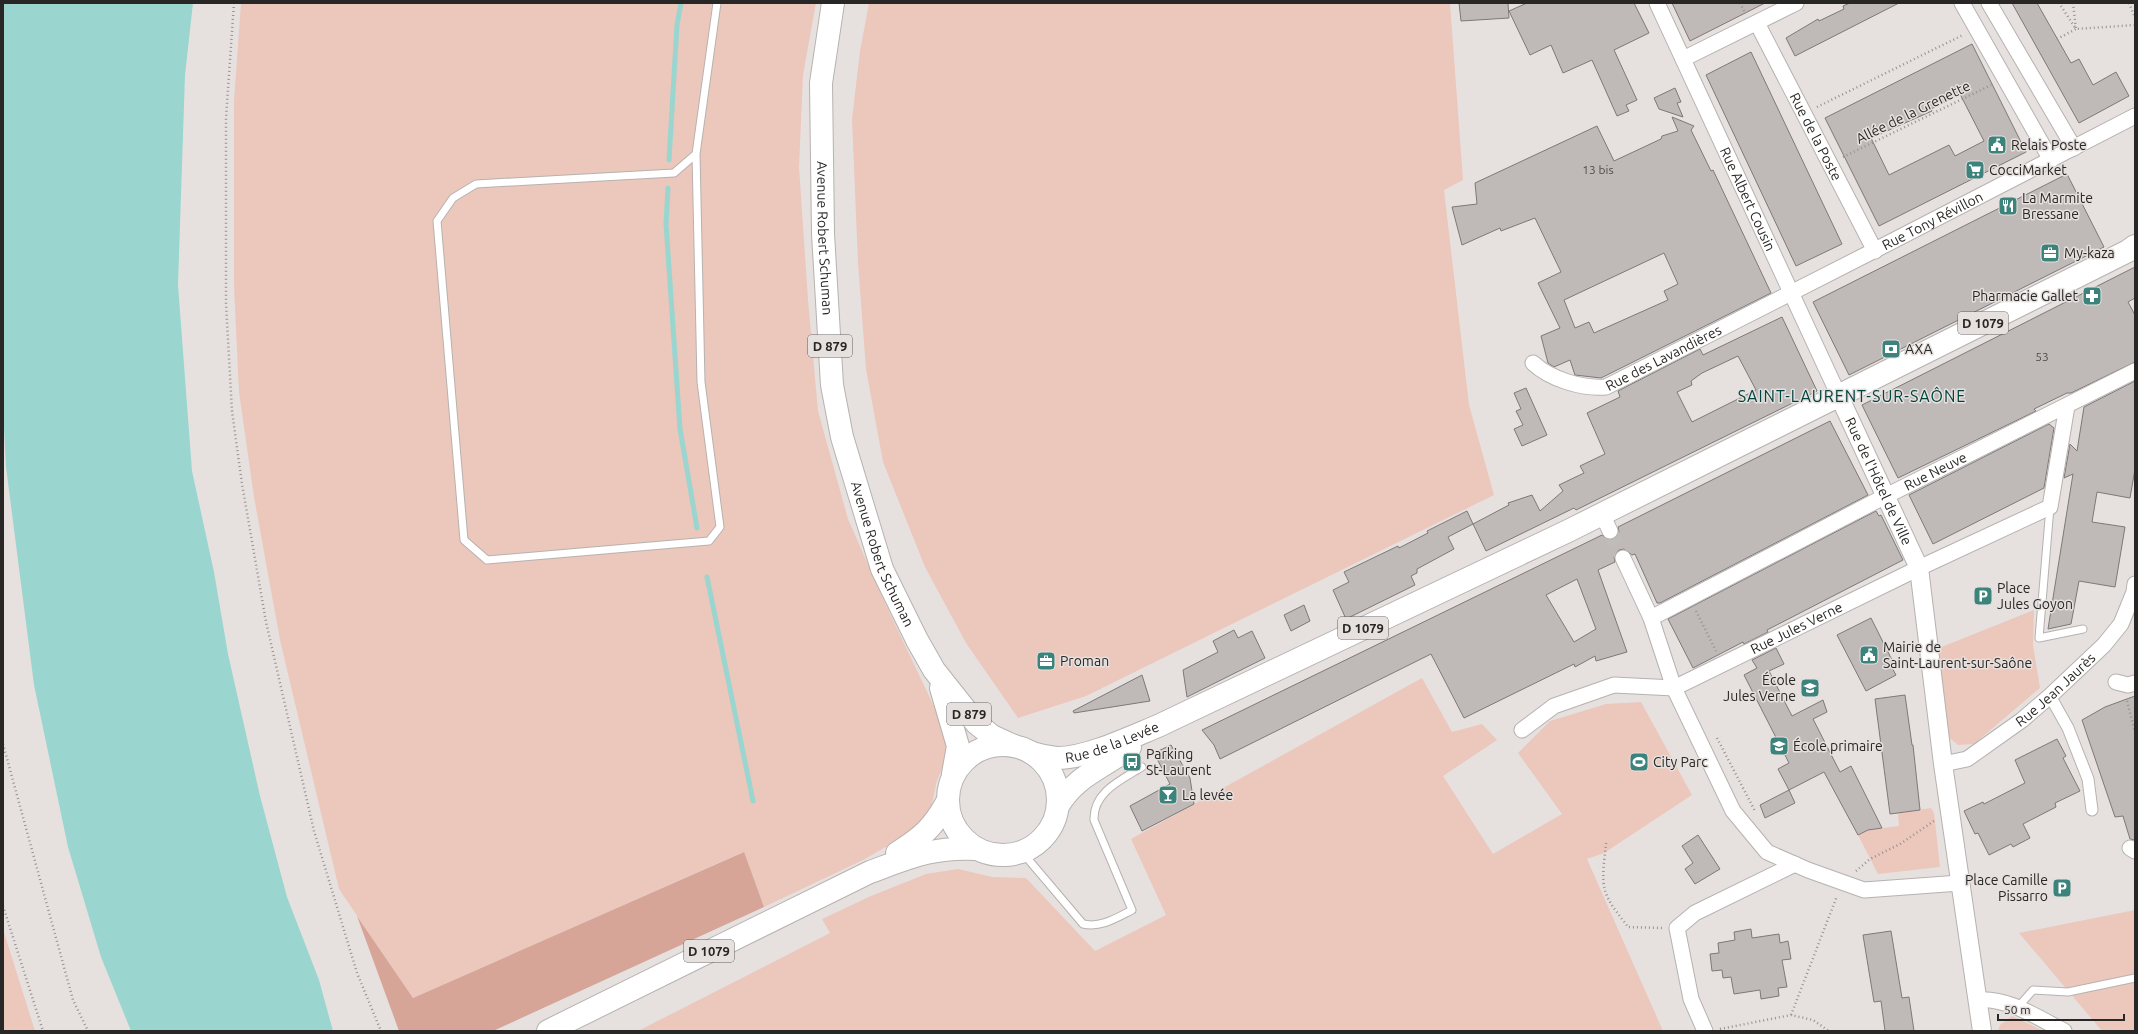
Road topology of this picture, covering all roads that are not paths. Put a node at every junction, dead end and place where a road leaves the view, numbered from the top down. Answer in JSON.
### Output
{"nodes":[{"id":1,"x":717,"y":3,"type":"edge"},
{"id":2,"x":833,"y":3,"type":"edge"},
{"id":3,"x":1657,"y":3,"type":"edge"},
{"id":4,"x":1796,"y":3,"type":"edge"},
{"id":5,"x":1962,"y":3,"type":"edge"},
{"id":6,"x":1989,"y":3,"type":"edge"},
{"id":7,"x":1757,"y":23,"type":"junction"},
{"id":8,"x":1683,"y":59,"type":"junction"},
{"id":9,"x":2135,"y":116,"type":"edge"},
{"id":10,"x":2074,"y":148,"type":"junction"},
{"id":11,"x":696,"y":154,"type":"junction"},
{"id":12,"x":2051,"y":160,"type":"junction"},
{"id":13,"x":2135,"y":246,"type":"edge"},
{"id":14,"x":1875,"y":251,"type":"junction"},
{"id":15,"x":1791,"y":293,"type":"junction"},
{"id":16,"x":1533,"y":363,"type":"dead end"},
{"id":17,"x":2135,"y":371,"type":"edge"},
{"id":18,"x":1839,"y":396,"type":"junction"},
{"id":19,"x":2067,"y":406,"type":"junction"},
{"id":20,"x":1886,"y":496,"type":"junction"},
{"id":21,"x":2050,"y":507,"type":"junction"},
{"id":22,"x":1623,"y":558,"type":"tunnel mouth"},
{"id":23,"x":1919,"y":568,"type":"junction"},
{"id":24,"x":2135,"y":584,"type":"edge"},
{"id":25,"x":1651,"y":618,"type":"junction"},
{"id":26,"x":2128,"y":623,"type":"edge"},
{"id":27,"x":2083,"y":629,"type":"dead end"},
{"id":28,"x":934,"y":670,"type":"junction"},
{"id":29,"x":1674,"y":688,"type":"junction"},
{"id":30,"x":2050,"y":696,"type":"junction"},
{"id":31,"x":1158,"y":726,"type":"junction"},
{"id":32,"x":1522,"y":730,"type":"dead end"},
{"id":33,"x":1023,"y":750,"type":"junction"},
{"id":34,"x":1943,"y":764,"type":"junction"},
{"id":35,"x":1142,"y":767,"type":"dead end"},
{"id":36,"x":953,"y":777,"type":"junction"},
{"id":37,"x":947,"y":802,"type":"junction"},
{"id":38,"x":1058,"y":806,"type":"junction"},
{"id":39,"x":2092,"y":810,"type":"dead end"},
{"id":40,"x":976,"y":849,"type":"junction"},
{"id":41,"x":1022,"y":852,"type":"junction"},
{"id":42,"x":1794,"y":864,"type":"junction"},
{"id":43,"x":870,"y":872,"type":"junction"},
{"id":44,"x":1960,"y":883,"type":"junction"},
{"id":45,"x":2135,"y":978,"type":"edge"},
{"id":46,"x":1977,"y":1000,"type":"junction"},
{"id":47,"x":2018,"y":1007,"type":"junction"},
{"id":48,"x":1712,"y":1030,"type":"edge"},
{"id":49,"x":548,"y":1031,"type":"edge"},
{"id":50,"x":1982,"y":1031,"type":"edge"},
{"id":51,"x":2064,"y":1031,"type":"edge"}],
"edges":[{"from":1,"to":11,"type":"lane"},
{"from":2,"to":28,"type":"main road","name":"Avenue Robert Schuman","number":"D 879"},
{"from":3,"to":8,"type":"street","name":"Rue Albert Cousin"},
{"from":4,"to":7,"type":"street"},
{"from":5,"to":12,"type":"street"},
{"from":6,"to":10,"type":"street"},
{"from":7,"to":8,"type":"street"},
{"from":7,"to":14,"type":"street","name":"Rue de la Poste"},
{"from":8,"to":15,"type":"street","name":"Rue Albert Cousin"},
{"from":9,"to":10,"type":"street","name":"Rue Tony Révillon"},
{"from":10,"to":12,"type":"street","name":"Rue Tony Révillon"},
{"from":11,"to":11,"type":"lane"},
{"from":12,"to":14,"type":"street","name":"Rue Tony Révillon"},
{"from":13,"to":18,"type":"main road","number":"D 1079"},
{"from":14,"to":15,"type":"street","name":"Rue Tony Révillon"},
{"from":15,"to":16,"type":"street","name":"Rue des Lavandières"},
{"from":15,"to":18,"type":"street","name":"Rue Albert Cousin"},
{"from":17,"to":19,"type":"street","name":"Rue Neuve"},
{"from":18,"to":20,"type":"street","name":"Rue de l'Hôtel de Ville"},
{"from":18,"to":31,"type":"main road","number":"D 1079"},
{"from":19,"to":20,"type":"street","name":"Rue Neuve"},
{"from":19,"to":21,"type":"street"},
{"from":20,"to":23,"type":"street","name":"Rue de l'Hôtel de Ville"},
{"from":20,"to":25,"type":"street","name":"Rue Neuve"},
{"from":21,"to":23,"type":"street","name":"Rue Jules Verne"},
{"from":21,"to":27,"type":"lane"},
{"from":22,"to":25,"type":"street"},
{"from":23,"to":29,"type":"street","name":"Rue Jules Verne"},
{"from":23,"to":34,"type":"street"},
{"from":24,"to":26,"type":"street","name":"Rue Jean Jaurès"},
{"from":25,"to":29,"type":"street"},
{"from":26,"to":30,"type":"street","name":"Rue Jean Jaurès"},
{"from":28,"to":33,"type":"main road","name":"Avenue Robert Schuman","number":"D 879"},
{"from":28,"to":36,"type":"main road","name":"Avenue Robert Schuman","number":"D 879"},
{"from":29,"to":32,"type":"street"},
{"from":29,"to":42,"type":"street"},
{"from":30,"to":34,"type":"street","name":"Rue Jean Jaurès"},
{"from":30,"to":39,"type":"street"},
{"from":31,"to":33,"type":"main road","name":"Rue de la Levée","number":"D 1079"},
{"from":31,"to":38,"type":"main road","name":"Rue de la Levée","number":"D 1079"},
{"from":33,"to":36,"type":"main road"},
{"from":33,"to":38,"type":"main road"},
{"from":34,"to":44,"type":"street"},
{"from":35,"to":41,"type":"lane"},
{"from":36,"to":37,"type":"main road"},
{"from":37,"to":40,"type":"main road"},
{"from":37,"to":43,"type":"main road","number":"D 1079"},
{"from":38,"to":41,"type":"main road"},
{"from":40,"to":41,"type":"main road"},
{"from":40,"to":43,"type":"main road","number":"D 1079"},
{"from":42,"to":44,"type":"street"},
{"from":42,"to":48,"type":"street"},
{"from":43,"to":49,"type":"main road","number":"D 1079"},
{"from":44,"to":46,"type":"street"},
{"from":45,"to":47,"type":"lane"},
{"from":46,"to":47,"type":"street"},
{"from":46,"to":50,"type":"street"},
{"from":47,"to":51,"type":"street"}]}
